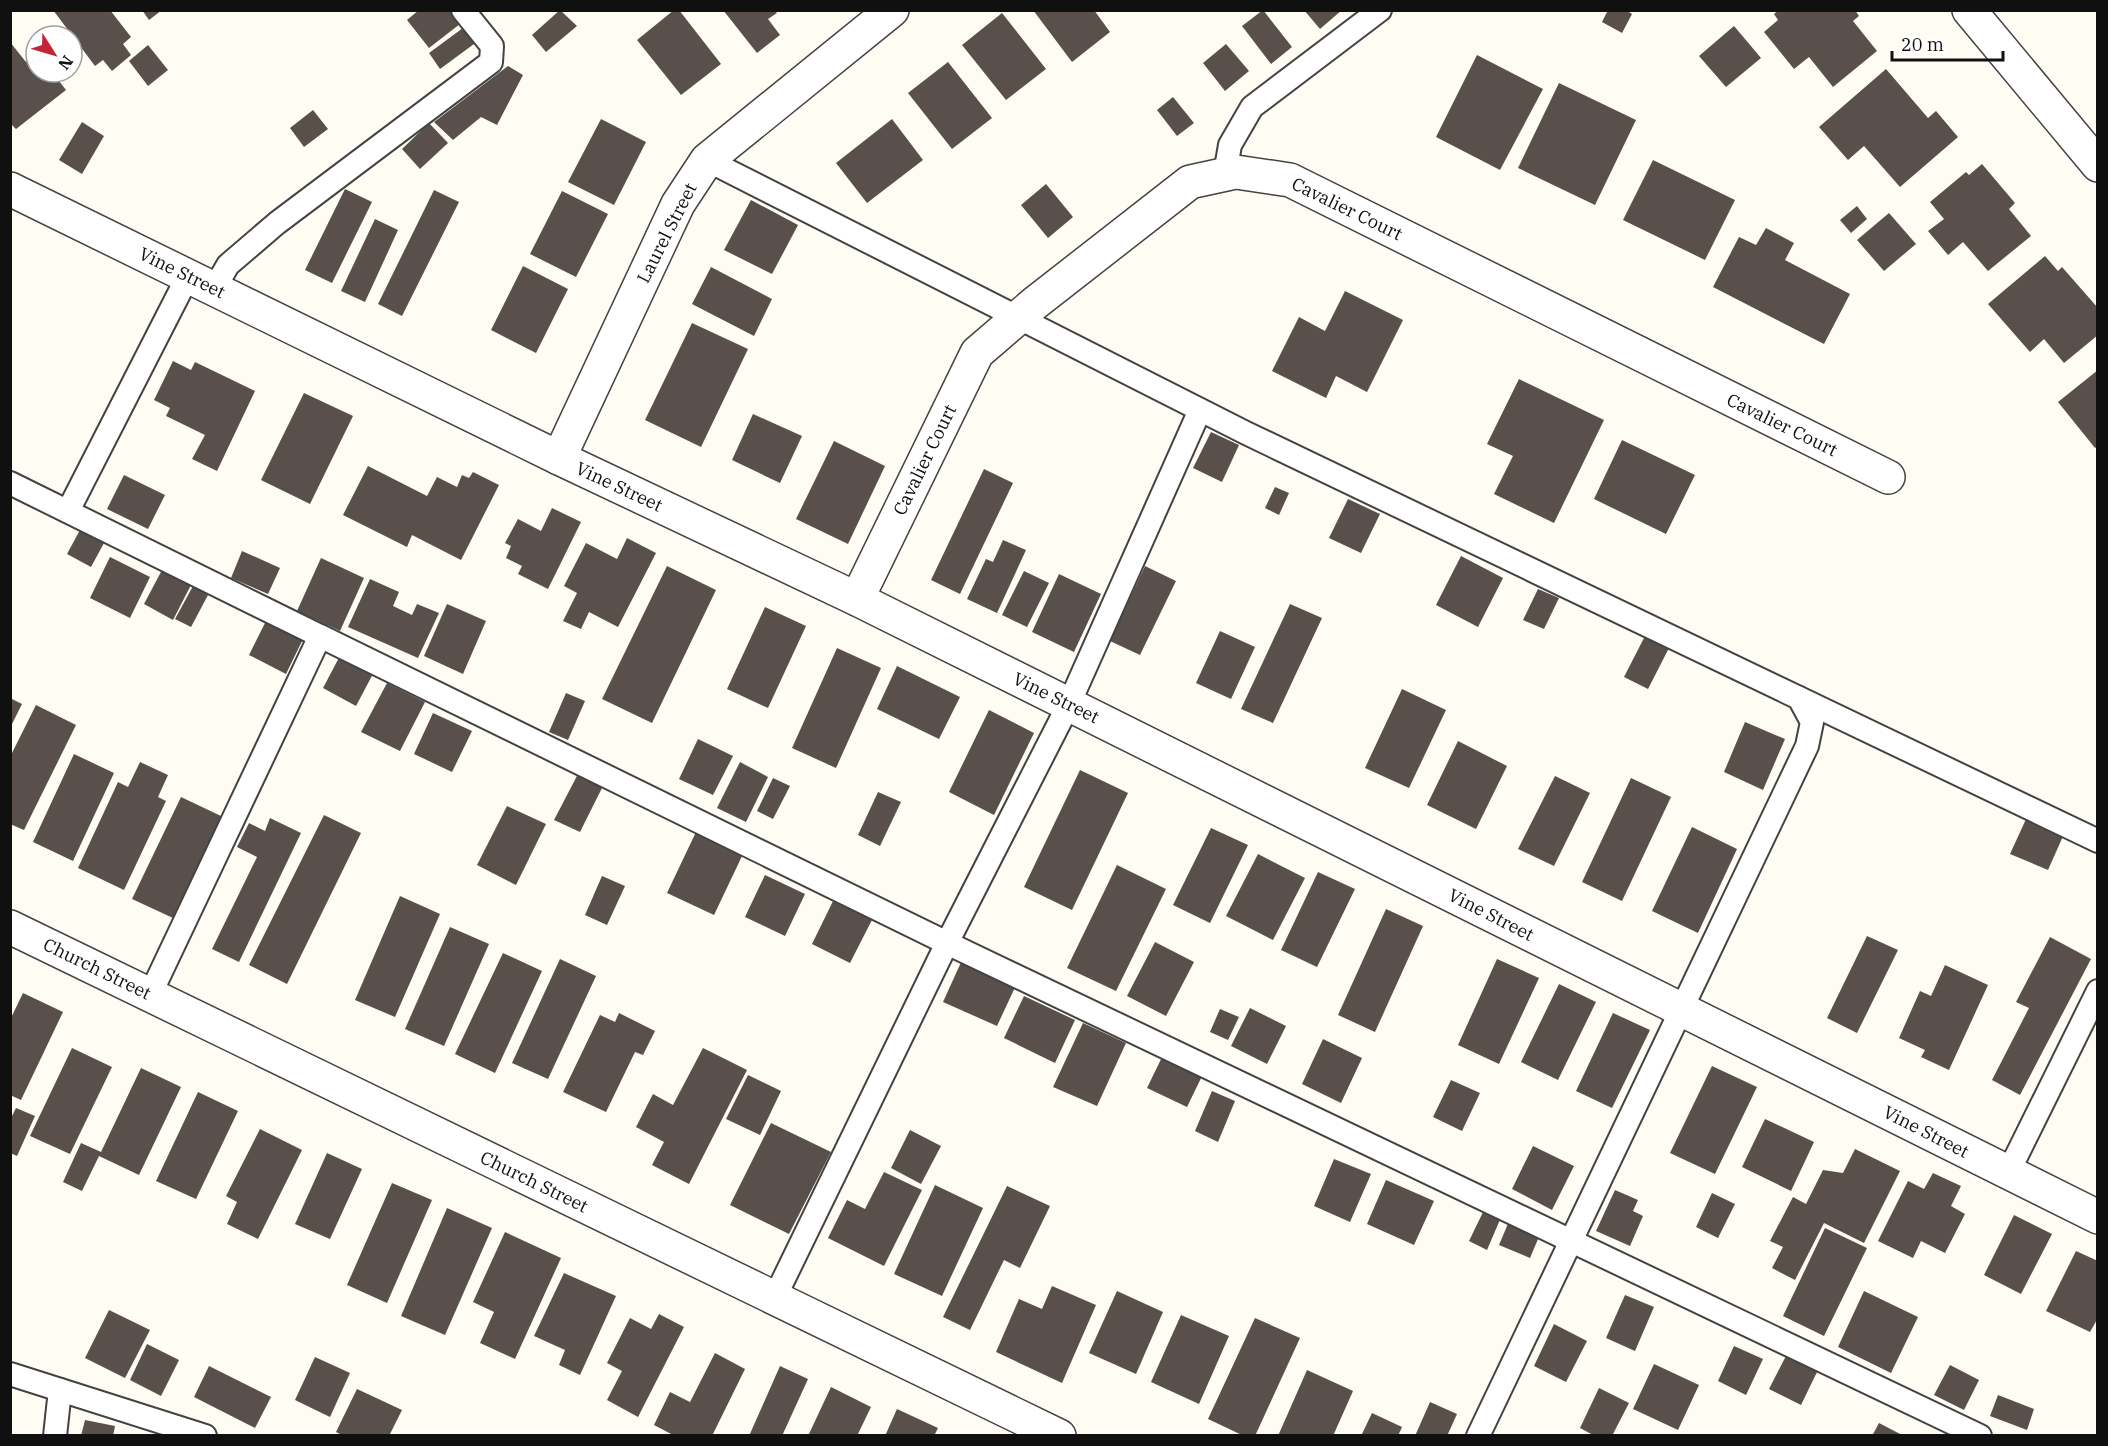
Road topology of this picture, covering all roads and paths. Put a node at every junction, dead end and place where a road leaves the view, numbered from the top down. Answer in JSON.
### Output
{"nodes":[{"id":1,"x":463,"y":10,"type":"edge"},
{"id":2,"x":892,"y":10,"type":"edge"},
{"id":3,"x":1380,"y":10,"type":"edge"},
{"id":4,"x":1969,"y":10,"type":"edge"},
{"id":5,"x":707,"y":160,"type":"junction"},
{"id":6,"x":2097,"y":165,"type":"edge"},
{"id":7,"x":1225,"y":174,"type":"junction"},
{"id":8,"x":10,"y":189,"type":"edge"},
{"id":9,"x":201,"y":282,"type":"junction"},
{"id":10,"x":1017,"y":319,"type":"junction"},
{"id":11,"x":1200,"y":410,"type":"junction"},
{"id":12,"x":559,"y":459,"type":"junction"},
{"id":13,"x":1888,"y":477,"type":"dead end"},
{"id":14,"x":10,"y":483,"type":"edge"},
{"id":15,"x":68,"y":511,"type":"junction"},
{"id":16,"x":857,"y":599,"type":"junction"},
{"id":17,"x":320,"y":636,"type":"junction"},
{"id":18,"x":1799,"y":698,"type":"junction"},
{"id":19,"x":1069,"y":704,"type":"junction"},
{"id":20,"x":2097,"y":841,"type":"edge"},
{"id":21,"x":10,"y":927,"type":"edge"},
{"id":22,"x":948,"y":943,"type":"junction"},
{"id":23,"x":2097,"y":991,"type":"edge"},
{"id":24,"x":150,"y":995,"type":"junction"},
{"id":25,"x":1681,"y":1009,"type":"junction"},
{"id":26,"x":2008,"y":1173,"type":"junction"},
{"id":27,"x":2097,"y":1217,"type":"edge"},
{"id":28,"x":1571,"y":1240,"type":"junction"},
{"id":29,"x":774,"y":1299,"type":"junction"},
{"id":30,"x":10,"y":1374,"type":"edge"},
{"id":31,"x":60,"y":1390,"type":"junction"},
{"id":32,"x":55,"y":1436,"type":"edge"},
{"id":33,"x":205,"y":1436,"type":"edge"},
{"id":34,"x":1059,"y":1436,"type":"edge"},
{"id":35,"x":1478,"y":1436,"type":"edge"},
{"id":36,"x":1980,"y":1436,"type":"edge"}],
"edges":[{"from":1,"to":9,"type":"lane"},
{"from":2,"to":5,"type":"street","name":"Laurel Street"},
{"from":3,"to":7,"type":"lane"},
{"from":4,"to":6,"type":"street"},
{"from":5,"to":10,"type":"lane"},
{"from":5,"to":12,"type":"street","name":"Laurel Street"},
{"from":7,"to":10,"type":"street","name":"Cavalier Court"},
{"from":7,"to":13,"type":"street","name":"Cavalier Court"},
{"from":8,"to":9,"type":"street","name":"Vine Street"},
{"from":9,"to":12,"type":"street","name":"Vine Street"},
{"from":9,"to":15,"type":"lane"},
{"from":10,"to":11,"type":"lane"},
{"from":10,"to":16,"type":"street","name":"Cavalier Court"},
{"from":11,"to":18,"type":"lane"},
{"from":11,"to":19,"type":"lane"},
{"from":12,"to":16,"type":"street","name":"Vine Street"},
{"from":14,"to":15,"type":"lane"},
{"from":15,"to":17,"type":"lane"},
{"from":16,"to":19,"type":"street","name":"Vine Street"},
{"from":17,"to":22,"type":"lane"},
{"from":17,"to":24,"type":"lane"},
{"from":18,"to":20,"type":"lane"},
{"from":18,"to":25,"type":"lane"},
{"from":19,"to":22,"type":"lane"},
{"from":19,"to":25,"type":"street","name":"Vine Street"},
{"from":21,"to":24,"type":"street","name":"Church Street"},
{"from":22,"to":28,"type":"lane"},
{"from":22,"to":29,"type":"lane"},
{"from":23,"to":26,"type":"lane"},
{"from":24,"to":29,"type":"street","name":"Church Street"},
{"from":25,"to":26,"type":"street","name":"Vine Street"},
{"from":25,"to":28,"type":"lane"},
{"from":26,"to":27,"type":"street","name":"Vine Street"},
{"from":28,"to":35,"type":"lane"},
{"from":28,"to":36,"type":"lane"},
{"from":29,"to":34,"type":"street","name":"Church Street"},
{"from":30,"to":31,"type":"lane"},
{"from":31,"to":32,"type":"lane"},
{"from":31,"to":33,"type":"lane"}]}
